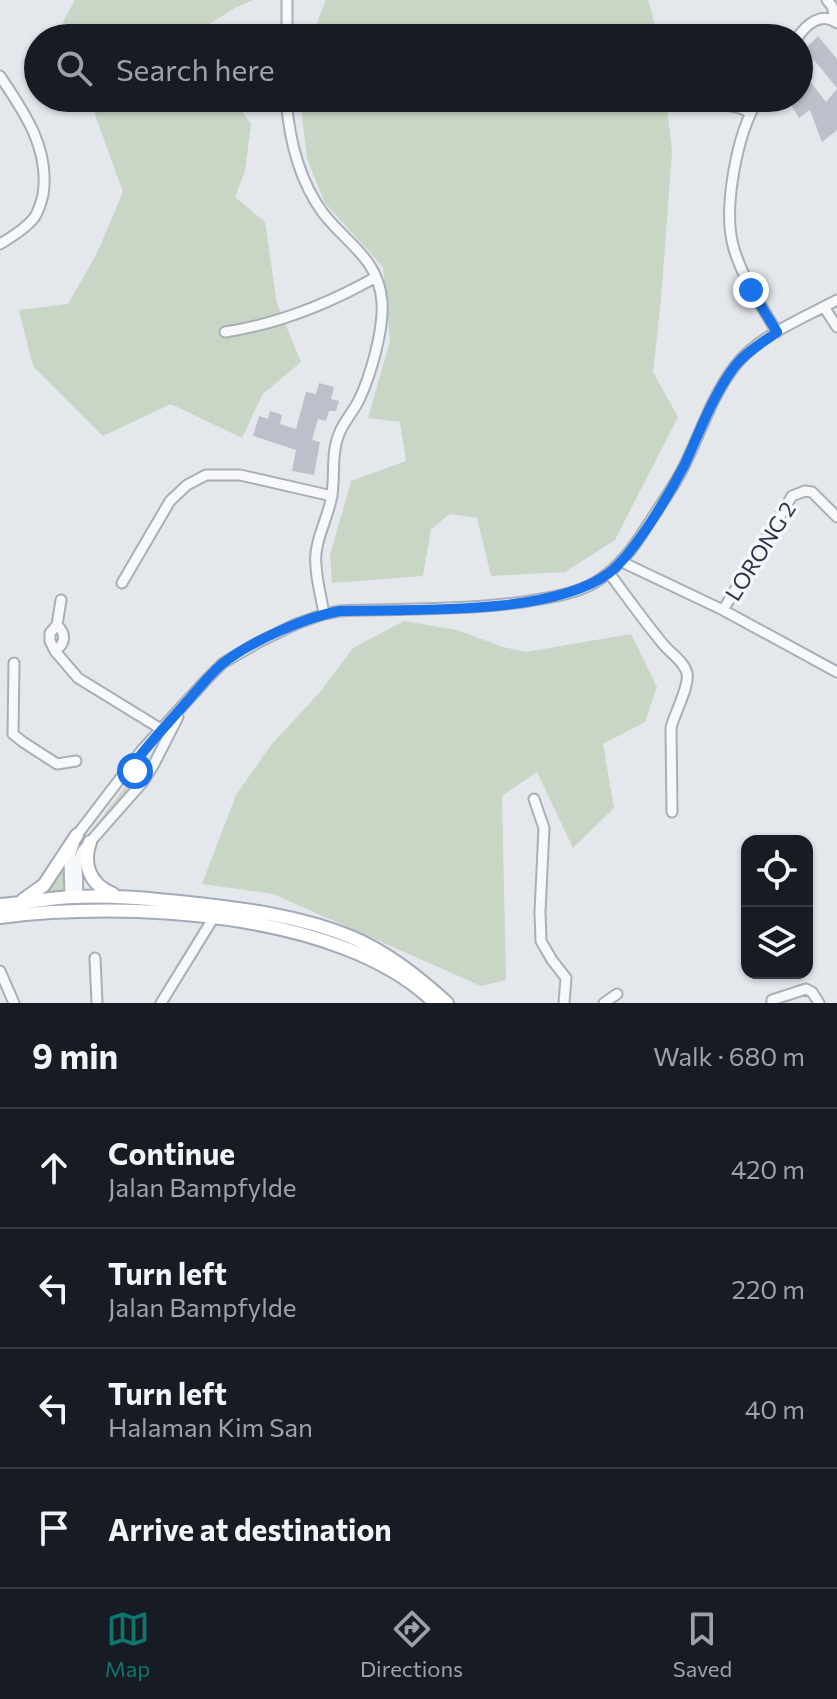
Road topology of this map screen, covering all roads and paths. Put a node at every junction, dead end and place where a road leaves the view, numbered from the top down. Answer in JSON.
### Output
{"nodes":[{"id":1,"x":287,"y":0,"type":"edge"},
{"id":2,"x":827,"y":0,"type":"edge"},
{"id":3,"x":835,"y":21,"type":"edge"},
{"id":4,"x":287,"y":24,"type":"edge"},
{"id":5,"x":808,"y":24,"type":"edge"},
{"id":6,"x":0,"y":76,"type":"edge"},
{"id":7,"x":288,"y":112,"type":"edge"},
{"id":8,"x":749,"y":112,"type":"edge"},
{"id":9,"x":0,"y":244,"type":"edge"},
{"id":10,"x":376,"y":277,"type":"junction"},
{"id":11,"x":837,"y":300,"type":"edge"},
{"id":12,"x":824,"y":307,"type":"junction"},
{"id":13,"x":837,"y":327,"type":"edge"},
{"id":14,"x":225,"y":332,"type":"dead end"},
{"id":15,"x":777,"y":332,"type":"junction"},
{"id":16,"x":332,"y":496,"type":"junction"},
{"id":17,"x":837,"y":517,"type":"edge"},
{"id":18,"x":622,"y":562,"type":"junction"},
{"id":19,"x":609,"y":573,"type":"junction"},
{"id":20,"x":122,"y":583,"type":"dead end"},
{"id":21,"x":61,"y":600,"type":"dead end"},
{"id":22,"x":723,"y":610,"type":"junction"},
{"id":23,"x":324,"y":614,"type":"junction"},
{"id":24,"x":14,"y":663,"type":"dead end"},
{"id":25,"x":837,"y":672,"type":"edge"},
{"id":26,"x":183,"y":707,"type":"junction"},
{"id":27,"x":161,"y":729,"type":"junction"},
{"id":28,"x":76,"y":761,"type":"dead end"},
{"id":29,"x":128,"y":772,"type":"junction"},
{"id":30,"x":142,"y":783,"type":"junction"},
{"id":31,"x":534,"y":799,"type":"dead end"},
{"id":32,"x":672,"y":812,"type":"dead end"},
{"id":33,"x":77,"y":835,"type":"junction"},
{"id":34,"x":90,"y":842,"type":"junction"},
{"id":35,"x":119,"y":896,"type":"junction"},
{"id":36,"x":73,"y":900,"type":"junction"},
{"id":37,"x":16,"y":904,"type":"junction"},
{"id":38,"x":0,"y":905,"type":"edge"},
{"id":39,"x":114,"y":912,"type":"junction"},
{"id":40,"x":28,"y":914,"type":"junction"},
{"id":41,"x":0,"y":917,"type":"edge"},
{"id":42,"x":214,"y":917,"type":"junction"},
{"id":43,"x":95,"y":958,"type":"dead end"},
{"id":44,"x":0,"y":971,"type":"edge"},
{"id":45,"x":617,"y":994,"type":"dead end"},
{"id":46,"x":14,"y":1003,"type":"edge"},
{"id":47,"x":97,"y":1003,"type":"edge"},
{"id":48,"x":161,"y":1003,"type":"edge"},
{"id":49,"x":435,"y":1003,"type":"edge"},
{"id":50,"x":447,"y":1003,"type":"edge"},
{"id":51,"x":564,"y":1003,"type":"edge"},
{"id":52,"x":604,"y":1003,"type":"edge"},
{"id":53,"x":772,"y":1003,"type":"edge"},
{"id":54,"x":819,"y":1003,"type":"edge"}],
"edges":[{"from":1,"to":4,"type":"street"},
{"from":2,"to":3,"type":"street"},
{"from":3,"to":5,"type":"street"},
{"from":6,"to":9,"type":"street"},
{"from":7,"to":10,"type":"street"},
{"from":8,"to":15,"type":"street"},
{"from":10,"to":14,"type":"street"},
{"from":10,"to":16,"type":"street"},
{"from":11,"to":12,"type":"street"},
{"from":12,"to":13,"type":"street"},
{"from":12,"to":15,"type":"street"},
{"from":15,"to":18,"type":"street"},
{"from":16,"to":20,"type":"street"},
{"from":16,"to":23,"type":"street"},
{"from":17,"to":22,"type":"street","name":"LORONG 2"},
{"from":18,"to":19,"type":"street"},
{"from":18,"to":22,"type":"street"},
{"from":19,"to":23,"type":"street"},
{"from":19,"to":32,"type":"street"},
{"from":21,"to":27,"type":"street"},
{"from":22,"to":25,"type":"street"},
{"from":23,"to":26,"type":"street"},
{"from":24,"to":28,"type":"street"},
{"from":26,"to":27,"type":"street"},
{"from":26,"to":30,"type":"street"},
{"from":27,"to":29,"type":"street"},
{"from":29,"to":30,"type":"street"},
{"from":29,"to":33,"type":"street"},
{"from":30,"to":34,"type":"street"},
{"from":31,"to":51,"type":"street"},
{"from":33,"to":36,"type":"street"},
{"from":33,"to":37,"type":"main road"},
{"from":34,"to":35,"type":"main road"},
{"from":34,"to":36,"type":"street"},
{"from":35,"to":36,"type":"main road"},
{"from":35,"to":50,"type":"main road"},
{"from":36,"to":37,"type":"main road"},
{"from":36,"to":39,"type":"main road"},
{"from":36,"to":40,"type":"main road"},
{"from":37,"to":38,"type":"main road"},
{"from":39,"to":40,"type":"main road"},
{"from":39,"to":42,"type":"main road"},
{"from":40,"to":41,"type":"main road"},
{"from":42,"to":48,"type":"street"},
{"from":42,"to":49,"type":"main road"},
{"from":43,"to":47,"type":"street"},
{"from":44,"to":46,"type":"street"},
{"from":45,"to":52,"type":"street"},
{"from":53,"to":54,"type":"street"}]}
